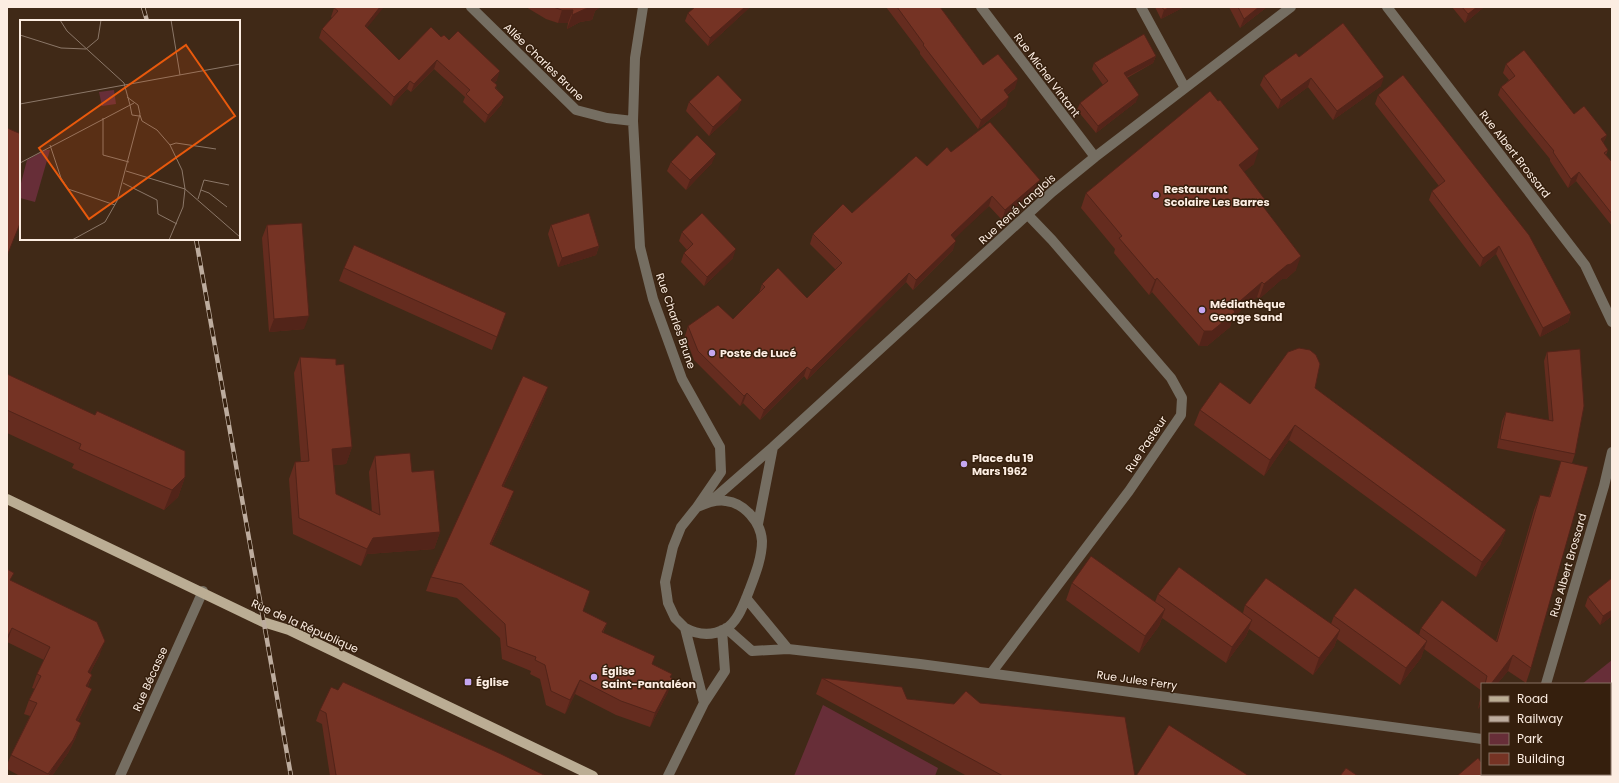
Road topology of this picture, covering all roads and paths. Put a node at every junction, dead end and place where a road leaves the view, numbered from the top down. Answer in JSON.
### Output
{"nodes":[{"id":1,"x":471,"y":7,"type":"edge"},
{"id":2,"x":643,"y":7,"type":"edge"},
{"id":3,"x":981,"y":7,"type":"edge"},
{"id":4,"x":1141,"y":7,"type":"edge"},
{"id":5,"x":1291,"y":7,"type":"edge"},
{"id":6,"x":1387,"y":7,"type":"edge"},
{"id":7,"x":1185,"y":88,"type":"junction"},
{"id":8,"x":633,"y":120,"type":"junction"},
{"id":9,"x":1095,"y":157,"type":"junction"},
{"id":10,"x":1028,"y":215,"type":"junction"},
{"id":11,"x":1612,"y":322,"type":"edge"},
{"id":12,"x":773,"y":447,"type":"junction"},
{"id":13,"x":1612,"y":452,"type":"edge"},
{"id":14,"x":7,"y":499,"type":"edge"},
{"id":15,"x":710,"y":502,"type":"junction"},
{"id":16,"x":697,"y":507,"type":"junction"},
{"id":17,"x":758,"y":524,"type":"junction"},
{"id":18,"x":203,"y":591,"type":"junction"},
{"id":19,"x":746,"y":598,"type":"junction"},
{"id":20,"x":685,"y":628,"type":"junction"},
{"id":21,"x":724,"y":629,"type":"junction"},
{"id":22,"x":788,"y":649,"type":"junction"},
{"id":23,"x":992,"y":672,"type":"junction"},
{"id":24,"x":1546,"y":683,"type":"edge"},
{"id":25,"x":704,"y":703,"type":"junction"},
{"id":26,"x":1481,"y":739,"type":"edge"},
{"id":27,"x":120,"y":776,"type":"edge"},
{"id":28,"x":593,"y":776,"type":"edge"},
{"id":29,"x":668,"y":776,"type":"edge"}],
"edges":[{"from":1,"to":8,"type":"street","name":"Allée Charles Brune"},
{"from":2,"to":8,"type":"street","name":"Rue Charles Brune"},
{"from":3,"to":9,"type":"street","name":"Rue Michel Vintant"},
{"from":4,"to":7,"type":"street"},
{"from":5,"to":7,"type":"street","name":"Rue René Langlois"},
{"from":6,"to":11,"type":"street","name":"Rue Albert Brossard"},
{"from":7,"to":9,"type":"street","name":"Rue René Langlois"},
{"from":8,"to":16,"type":"street","name":"Rue Charles Brune"},
{"from":9,"to":10,"type":"street","name":"Rue René Langlois"},
{"from":10,"to":12,"type":"street","name":"Rue René Langlois"},
{"from":10,"to":23,"type":"street","name":"Rue Pasteur"},
{"from":12,"to":15,"type":"street","name":"Rue René Langlois"},
{"from":12,"to":17,"type":"street"},
{"from":13,"to":24,"type":"street","name":"Rue Albert Brossard"},
{"from":14,"to":18,"type":"main road","name":"Rue de la République"},
{"from":15,"to":16,"type":"street","name":"Rue René Langlois"},
{"from":15,"to":17,"type":"street","name":"Rue René Langlois"},
{"from":16,"to":20,"type":"street"},
{"from":17,"to":19,"type":"street"},
{"from":18,"to":27,"type":"street","name":"Rue Bécasse"},
{"from":18,"to":28,"type":"main road","name":"Rue de la République"},
{"from":19,"to":21,"type":"street"},
{"from":19,"to":22,"type":"street"},
{"from":20,"to":21,"type":"street"},
{"from":20,"to":25,"type":"street"},
{"from":21,"to":22,"type":"street","name":"Rue Jules Ferry"},
{"from":21,"to":25,"type":"street"},
{"from":22,"to":23,"type":"street","name":"Rue Jules Ferry"},
{"from":23,"to":26,"type":"street","name":"Rue Jules Ferry"},
{"from":25,"to":29,"type":"street"}]}
